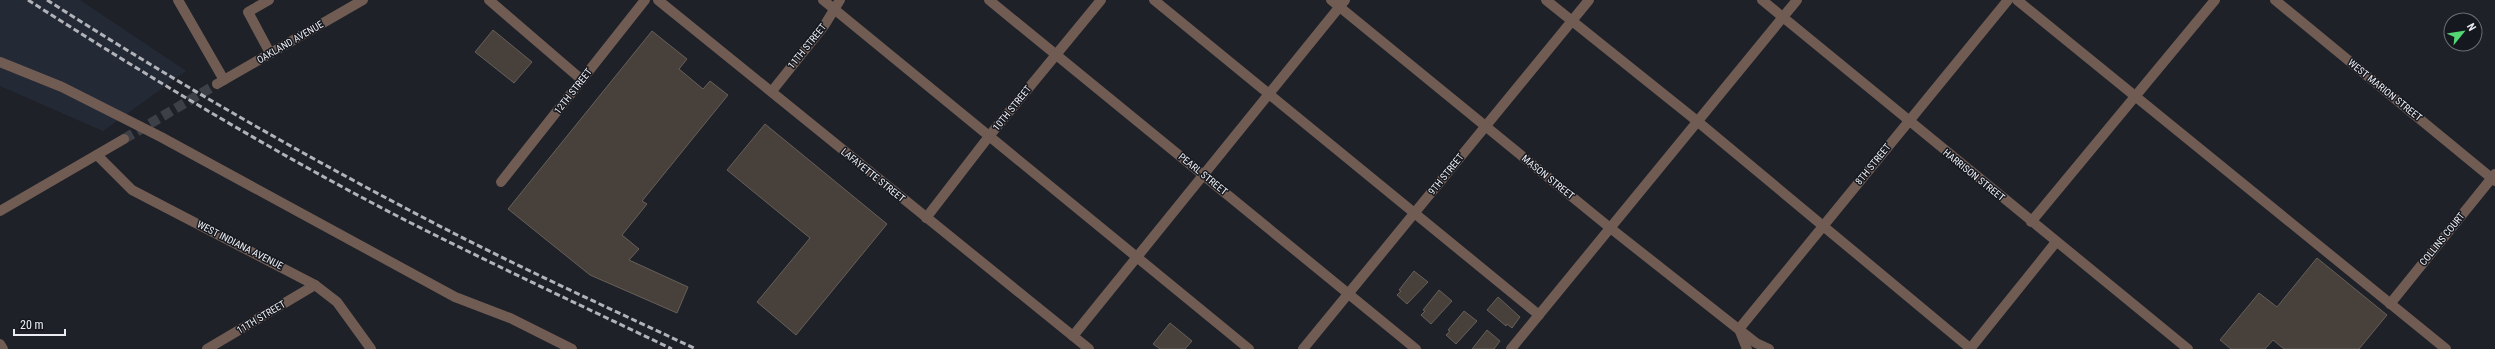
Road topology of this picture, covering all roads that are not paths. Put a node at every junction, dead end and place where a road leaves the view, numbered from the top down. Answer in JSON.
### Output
{"nodes":[{"id":1,"x":178,"y":0,"type":"edge"},
{"id":2,"x":269,"y":0,"type":"edge"},
{"id":3,"x":363,"y":0,"type":"edge"},
{"id":4,"x":489,"y":0,"type":"edge"},
{"id":5,"x":646,"y":0,"type":"edge"},
{"id":6,"x":658,"y":0,"type":"edge"},
{"id":7,"x":823,"y":0,"type":"edge"},
{"id":8,"x":840,"y":0,"type":"edge"},
{"id":9,"x":989,"y":0,"type":"edge"},
{"id":10,"x":1101,"y":0,"type":"edge"},
{"id":11,"x":1154,"y":0,"type":"edge"},
{"id":12,"x":1331,"y":0,"type":"edge"},
{"id":13,"x":1546,"y":0,"type":"edge"},
{"id":14,"x":1589,"y":0,"type":"edge"},
{"id":15,"x":1762,"y":0,"type":"edge"},
{"id":16,"x":1796,"y":0,"type":"edge"},
{"id":17,"x":2008,"y":0,"type":"edge"},
{"id":18,"x":2017,"y":0,"type":"edge"},
{"id":19,"x":2215,"y":0,"type":"edge"},
{"id":20,"x":2275,"y":0,"type":"edge"},
{"id":21,"x":1342,"y":3,"type":"edge"},
{"id":22,"x":834,"y":9,"type":"junction"},
{"id":23,"x":1783,"y":16,"type":"junction"},
{"id":24,"x":1571,"y":21,"type":"junction"},
{"id":25,"x":270,"y":53,"type":"junction"},
{"id":26,"x":1056,"y":54,"type":"junction"},
{"id":27,"x":0,"y":62,"type":"edge"},
{"id":28,"x":582,"y":80,"type":"junction"},
{"id":29,"x":772,"y":91,"type":"junction"},
{"id":30,"x":1268,"y":94,"type":"junction"},
{"id":31,"x":2136,"y":97,"type":"junction"},
{"id":32,"x":1696,"y":121,"type":"junction"},
{"id":33,"x":1908,"y":121,"type":"junction"},
{"id":34,"x":1485,"y":125,"type":"junction"},
{"id":35,"x":990,"y":135,"type":"junction"},
{"id":36,"x":124,"y":139,"type":"tunnel mouth"},
{"id":37,"x":97,"y":155,"type":"junction"},
{"id":38,"x":1204,"y":174,"type":"junction"},
{"id":39,"x":2494,"y":177,"type":"edge"},
{"id":40,"x":501,"y":182,"type":"dead end"},
{"id":41,"x":0,"y":211,"type":"edge"},
{"id":42,"x":1414,"y":213,"type":"junction"},
{"id":43,"x":926,"y":218,"type":"junction"},
{"id":44,"x":2031,"y":222,"type":"junction"},
{"id":45,"x":1823,"y":226,"type":"junction"},
{"id":46,"x":1610,"y":227,"type":"junction"},
{"id":47,"x":2056,"y":242,"type":"junction"},
{"id":48,"x":1137,"y":257,"type":"junction"},
{"id":49,"x":315,"y":286,"type":"junction"},
{"id":50,"x":1349,"y":293,"type":"junction"},
{"id":51,"x":2390,"y":304,"type":"junction"},
{"id":52,"x":1539,"y":315,"type":"junction"},
{"id":53,"x":1739,"y":329,"type":"junction"},
{"id":54,"x":1073,"y":336,"type":"junction"},
{"id":55,"x":0,"y":344,"type":"edge"},
{"id":56,"x":3,"y":349,"type":"edge"},
{"id":57,"x":207,"y":349,"type":"edge"},
{"id":58,"x":371,"y":349,"type":"edge"},
{"id":59,"x":572,"y":349,"type":"edge"},
{"id":60,"x":1089,"y":349,"type":"edge"},
{"id":61,"x":1249,"y":349,"type":"edge"},
{"id":62,"x":1303,"y":349,"type":"edge"},
{"id":63,"x":1416,"y":349,"type":"edge"},
{"id":64,"x":1510,"y":349,"type":"edge"},
{"id":65,"x":1747,"y":349,"type":"edge"},
{"id":66,"x":1769,"y":349,"type":"edge"},
{"id":67,"x":1971,"y":349,"type":"edge"},
{"id":68,"x":2188,"y":349,"type":"edge"},
{"id":69,"x":2446,"y":349,"type":"edge"}],
"edges":[{"from":1,"to":25,"type":"street","name":"OAKLAND AVENUE"},
{"from":2,"to":25,"type":"street"},
{"from":3,"to":25,"type":"street","name":"OAKLAND AVENUE"},
{"from":4,"to":28,"type":"street"},
{"from":5,"to":28,"type":"street","name":"12TH STREET"},
{"from":6,"to":29,"type":"street","name":"LAFAYETTE STREET"},
{"from":7,"to":22,"type":"street"},
{"from":8,"to":22,"type":"street","name":"11TH STREET"},
{"from":9,"to":26,"type":"street","name":"PEARL STREET"},
{"from":10,"to":26,"type":"street","name":"10TH STREET"},
{"from":11,"to":30,"type":"street"},
{"from":12,"to":21,"type":"street","name":"MASON STREET"},
{"from":13,"to":24,"type":"street"},
{"from":14,"to":24,"type":"street","name":"9TH STREET"},
{"from":15,"to":23,"type":"street","name":"HARRISON STREET"},
{"from":16,"to":23,"type":"street"},
{"from":17,"to":33,"type":"street","name":"8TH STREET"},
{"from":18,"to":31,"type":"street"},
{"from":19,"to":31,"type":"street"},
{"from":20,"to":39,"type":"street","name":"WEST MARION STREET"},
{"from":21,"to":30,"type":"street"},
{"from":21,"to":34,"type":"street","name":"MASON STREET"},
{"from":22,"to":29,"type":"street","name":"11TH STREET"},
{"from":22,"to":35,"type":"street"},
{"from":23,"to":32,"type":"street"},
{"from":23,"to":33,"type":"street","name":"HARRISON STREET"},
{"from":24,"to":32,"type":"street"},
{"from":24,"to":34,"type":"street","name":"9TH STREET"},
{"from":26,"to":35,"type":"street","name":"10TH STREET"},
{"from":26,"to":38,"type":"street","name":"PEARL STREET"},
{"from":27,"to":59,"type":"street"},
{"from":28,"to":40,"type":"street","name":"12TH STREET"},
{"from":29,"to":43,"type":"street","name":"LAFAYETTE STREET"},
{"from":30,"to":38,"type":"street"},
{"from":30,"to":42,"type":"street"},
{"from":31,"to":44,"type":"street"},
{"from":31,"to":51,"type":"street"},
{"from":32,"to":45,"type":"street"},
{"from":32,"to":46,"type":"street"},
{"from":33,"to":44,"type":"street","name":"HARRISON STREET"},
{"from":33,"to":45,"type":"street","name":"8TH STREET"},
{"from":34,"to":42,"type":"street","name":"9TH STREET"},
{"from":34,"to":46,"type":"street","name":"MASON STREET"},
{"from":35,"to":43,"type":"street","name":"10TH STREET"},
{"from":35,"to":48,"type":"street"},
{"from":36,"to":37,"type":"street"},
{"from":37,"to":41,"type":"street"},
{"from":37,"to":49,"type":"street","name":"WEST INDIANA AVENUE"},
{"from":38,"to":48,"type":"street"},
{"from":38,"to":50,"type":"street","name":"PEARL STREET"},
{"from":39,"to":51,"type":"street","name":"COLLINS COURT"},
{"from":42,"to":50,"type":"street","name":"9TH STREET"},
{"from":42,"to":52,"type":"street"},
{"from":43,"to":54,"type":"street","name":"LAFAYETTE STREET"},
{"from":44,"to":47,"type":"street","name":"HARRISON STREET"},
{"from":45,"to":53,"type":"street","name":"8TH STREET"},
{"from":45,"to":67,"type":"street"},
{"from":46,"to":52,"type":"street"},
{"from":46,"to":53,"type":"street","name":"MASON STREET"},
{"from":47,"to":67,"type":"street"},
{"from":47,"to":68,"type":"street","name":"HARRISON STREET"},
{"from":48,"to":54,"type":"street"},
{"from":48,"to":61,"type":"street"},
{"from":49,"to":57,"type":"street","name":"11TH STREET"},
{"from":49,"to":58,"type":"street","name":"WEST INDIANA AVENUE"},
{"from":50,"to":62,"type":"street","name":"9TH STREET"},
{"from":50,"to":63,"type":"street","name":"PEARL STREET"},
{"from":51,"to":69,"type":"street"},
{"from":52,"to":64,"type":"street"},
{"from":53,"to":65,"type":"street"},
{"from":53,"to":66,"type":"street","name":"MASON STREET"},
{"from":54,"to":60,"type":"street","name":"LAFAYETTE STREET"},
{"from":55,"to":56,"type":"street"}]}
